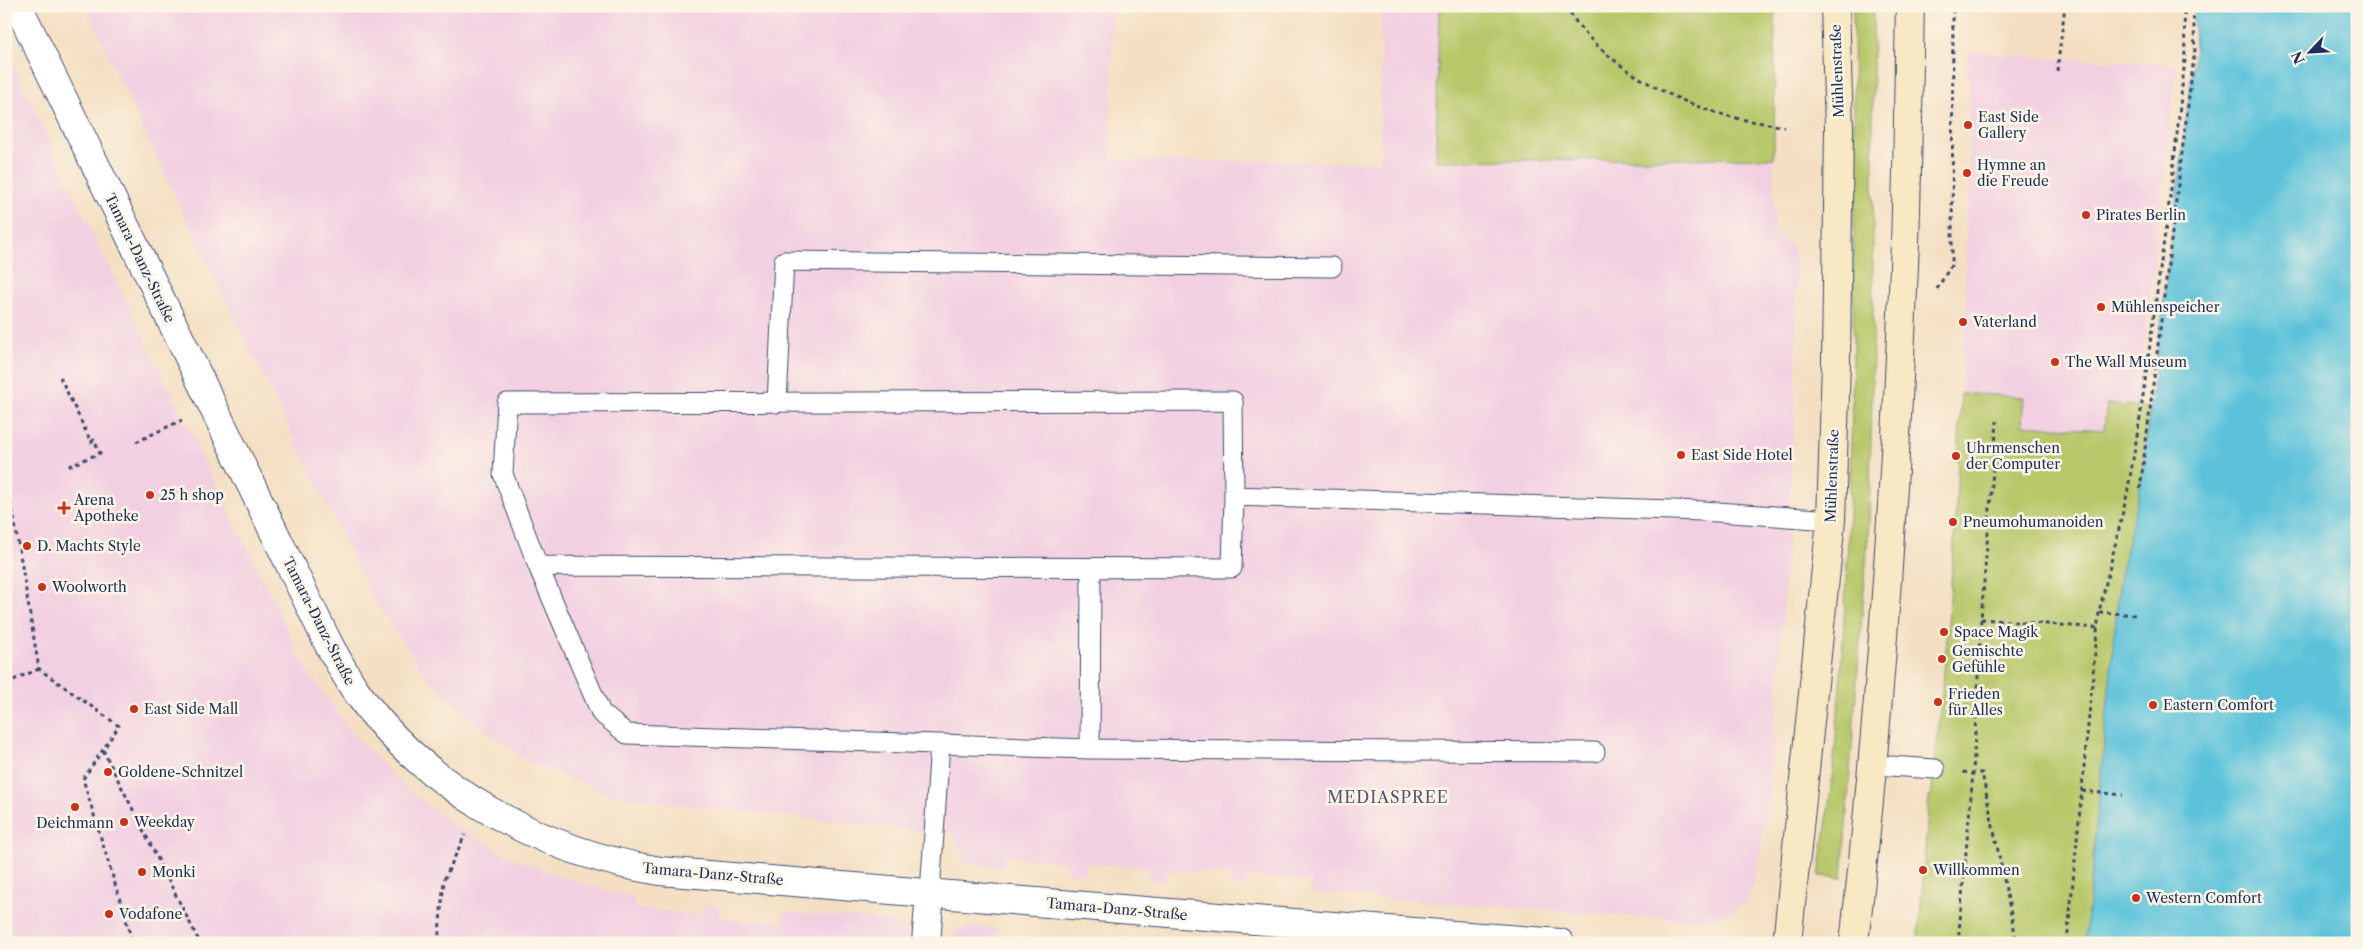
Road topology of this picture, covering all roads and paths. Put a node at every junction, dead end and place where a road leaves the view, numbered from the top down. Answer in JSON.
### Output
{"nodes":[{"id":1,"x":18,"y":6,"type":"edge"},
{"id":2,"x":1566,"y":6,"type":"edge"},
{"id":3,"x":1835,"y":6,"type":"edge"},
{"id":4,"x":1910,"y":6,"type":"edge"},
{"id":5,"x":1953,"y":6,"type":"edge"},
{"id":6,"x":2065,"y":6,"type":"edge"},
{"id":7,"x":2184,"y":6,"type":"edge"},
{"id":8,"x":2194,"y":6,"type":"edge"},
{"id":9,"x":2057,"y":71,"type":"dead end"},
{"id":10,"x":1784,"y":127,"type":"dead end"},
{"id":11,"x":1952,"y":264,"type":"dead end"},
{"id":12,"x":1332,"y":267,"type":"dead end"},
{"id":13,"x":60,"y":377,"type":"dead end"},
{"id":14,"x":777,"y":402,"type":"junction"},
{"id":15,"x":212,"y":406,"type":"junction"},
{"id":16,"x":1997,"y":421,"type":"dead end"},
{"id":17,"x":136,"y":442,"type":"dead end"},
{"id":18,"x":68,"y":467,"type":"dead end"},
{"id":19,"x":6,"y":470,"type":"edge"},
{"id":20,"x":2140,"y":489,"type":"dead end"},
{"id":21,"x":1234,"y":496,"type":"junction"},
{"id":22,"x":1831,"y":520,"type":"junction"},
{"id":23,"x":538,"y":566,"type":"junction"},
{"id":24,"x":1091,"y":568,"type":"junction"},
{"id":25,"x":2099,"y":612,"type":"junction"},
{"id":26,"x":2138,"y":615,"type":"dead end"},
{"id":27,"x":1981,"y":619,"type":"junction"},
{"id":28,"x":2099,"y":628,"type":"junction"},
{"id":29,"x":39,"y":669,"type":"junction"},
{"id":30,"x":6,"y":683,"type":"edge"},
{"id":31,"x":940,"y":744,"type":"junction"},
{"id":32,"x":1090,"y":749,"type":"junction"},
{"id":33,"x":103,"y":750,"type":"junction"},
{"id":34,"x":1595,"y":752,"type":"dead end"},
{"id":35,"x":1874,"y":765,"type":"junction"},
{"id":36,"x":1935,"y":769,"type":"joint"},
{"id":37,"x":1973,"y":773,"type":"junction"},
{"id":38,"x":2082,"y":791,"type":"junction"},
{"id":39,"x":2123,"y":795,"type":"dead end"},
{"id":40,"x":480,"y":805,"type":"junction"},
{"id":41,"x":930,"y":893,"type":"junction"},
{"id":42,"x":133,"y":943,"type":"edge"},
{"id":43,"x":200,"y":943,"type":"edge"},
{"id":44,"x":438,"y":943,"type":"edge"},
{"id":45,"x":926,"y":943,"type":"edge"},
{"id":46,"x":1560,"y":943,"type":"edge"},
{"id":47,"x":1787,"y":943,"type":"edge"},
{"id":48,"x":1854,"y":943,"type":"edge"},
{"id":49,"x":1958,"y":943,"type":"edge"},
{"id":50,"x":2017,"y":943,"type":"edge"},
{"id":51,"x":2067,"y":943,"type":"edge"}],
"edges":[{"from":1,"to":15,"type":"street","name":"Tamara-Danz-Straße"},
{"from":2,"to":10,"type":"path"},
{"from":3,"to":22,"type":"main road","name":"Mühlenstraße"},
{"from":4,"to":35,"type":"main road"},
{"from":5,"to":11,"type":"path"},
{"from":6,"to":9,"type":"path"},
{"from":7,"to":25,"type":"path"},
{"from":8,"to":20,"type":"path"},
{"from":12,"to":14,"type":"lane"},
{"from":13,"to":18,"type":"path"},
{"from":14,"to":21,"type":"lane"},
{"from":14,"to":23,"type":"lane"},
{"from":15,"to":17,"type":"path"},
{"from":15,"to":40,"type":"street","name":"Tamara-Danz-Straße"},
{"from":16,"to":27,"type":"path"},
{"from":19,"to":29,"type":"path"},
{"from":21,"to":22,"type":"lane"},
{"from":21,"to":24,"type":"lane"},
{"from":22,"to":47,"type":"main road","name":"Mühlenstraße"},
{"from":23,"to":24,"type":"lane"},
{"from":23,"to":31,"type":"lane"},
{"from":24,"to":32,"type":"lane"},
{"from":25,"to":26,"type":"path"},
{"from":25,"to":28,"type":"path"},
{"from":27,"to":28,"type":"path"},
{"from":27,"to":37,"type":"path"},
{"from":28,"to":38,"type":"path"},
{"from":29,"to":30,"type":"path"},
{"from":29,"to":33,"type":"path"},
{"from":31,"to":32,"type":"lane"},
{"from":31,"to":41,"type":"lane"},
{"from":32,"to":34,"type":"lane"},
{"from":33,"to":42,"type":"path"},
{"from":33,"to":43,"type":"path"},
{"from":35,"to":36,"type":"lane"},
{"from":35,"to":48,"type":"main road"},
{"from":36,"to":37,"type":"path"},
{"from":37,"to":49,"type":"path"},
{"from":37,"to":50,"type":"path"},
{"from":38,"to":39,"type":"path"},
{"from":38,"to":51,"type":"path"},
{"from":40,"to":41,"type":"street","name":"Tamara-Danz-Straße"},
{"from":40,"to":44,"type":"path"},
{"from":41,"to":45,"type":"street"},
{"from":41,"to":46,"type":"street","name":"Tamara-Danz-Straße"}]}
